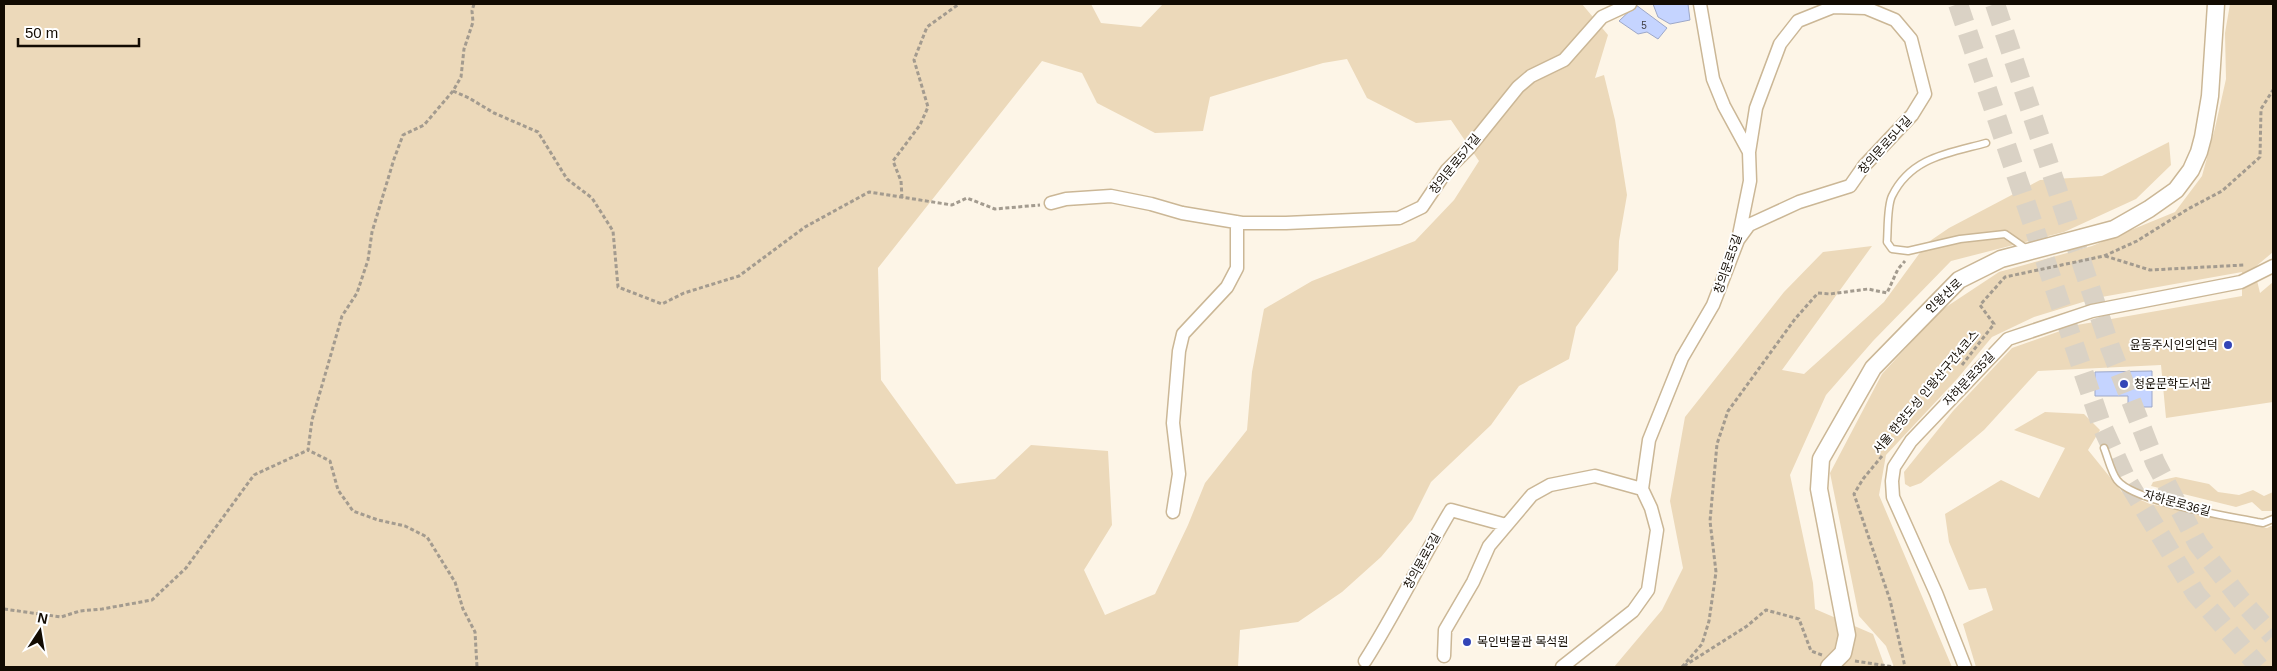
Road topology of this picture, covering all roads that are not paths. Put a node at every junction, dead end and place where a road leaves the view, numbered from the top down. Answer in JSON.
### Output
{"nodes":[{"id":1,"x":1700,"y":4,"type":"edge"},
{"id":2,"x":2216,"y":4,"type":"edge"},
{"id":3,"x":1628,"y":5,"type":"edge"},
{"id":4,"x":1986,"y":143,"type":"dead end"},
{"id":5,"x":1749,"y":152,"type":"junction"},
{"id":6,"x":1051,"y":204,"type":"road end"},
{"id":7,"x":1237,"y":222,"type":"junction"},
{"id":8,"x":1738,"y":240,"type":"junction"},
{"id":9,"x":2031,"y":252,"type":"junction"},
{"id":10,"x":2273,"y":266,"type":"edge"},
{"id":11,"x":2104,"y":448,"type":"dead end"},
{"id":12,"x":1642,"y":489,"type":"junction"},
{"id":13,"x":1173,"y":512,"type":"dead end"},
{"id":14,"x":2273,"y":519,"type":"edge"},
{"id":15,"x":1506,"y":526,"type":"junction"},
{"id":16,"x":1444,"y":656,"type":"dead end"},
{"id":17,"x":1365,"y":661,"type":"dead end"},
{"id":18,"x":1833,"y":663,"type":"edge"},
{"id":19,"x":1562,"y":667,"type":"edge"},
{"id":20,"x":1965,"y":667,"type":"edge"}],
"edges":[{"from":1,"to":5,"type":"street","name":"창의문로5길"},
{"from":2,"to":9,"type":"street","name":"인왕산로"},
{"from":3,"to":7,"type":"street","name":"창의문로5가길"},
{"from":4,"to":9,"type":"lane"},
{"from":5,"to":8,"type":"street","name":"창의문로5길"},
{"from":5,"to":8,"type":"street","name":"창의문로5나길"},
{"from":6,"to":7,"type":"street","name":"창의문로5가길"},
{"from":7,"to":13,"type":"street"},
{"from":8,"to":12,"type":"street","name":"창의문로5길"},
{"from":9,"to":18,"type":"street","name":"인왕산로"},
{"from":10,"to":20,"type":"street","name":"자하문로35길"},
{"from":11,"to":14,"type":"lane","name":"자하문로36길"},
{"from":12,"to":15,"type":"street"},
{"from":12,"to":19,"type":"street"},
{"from":15,"to":16,"type":"street"},
{"from":15,"to":17,"type":"street","name":"창의문로5길"}]}
